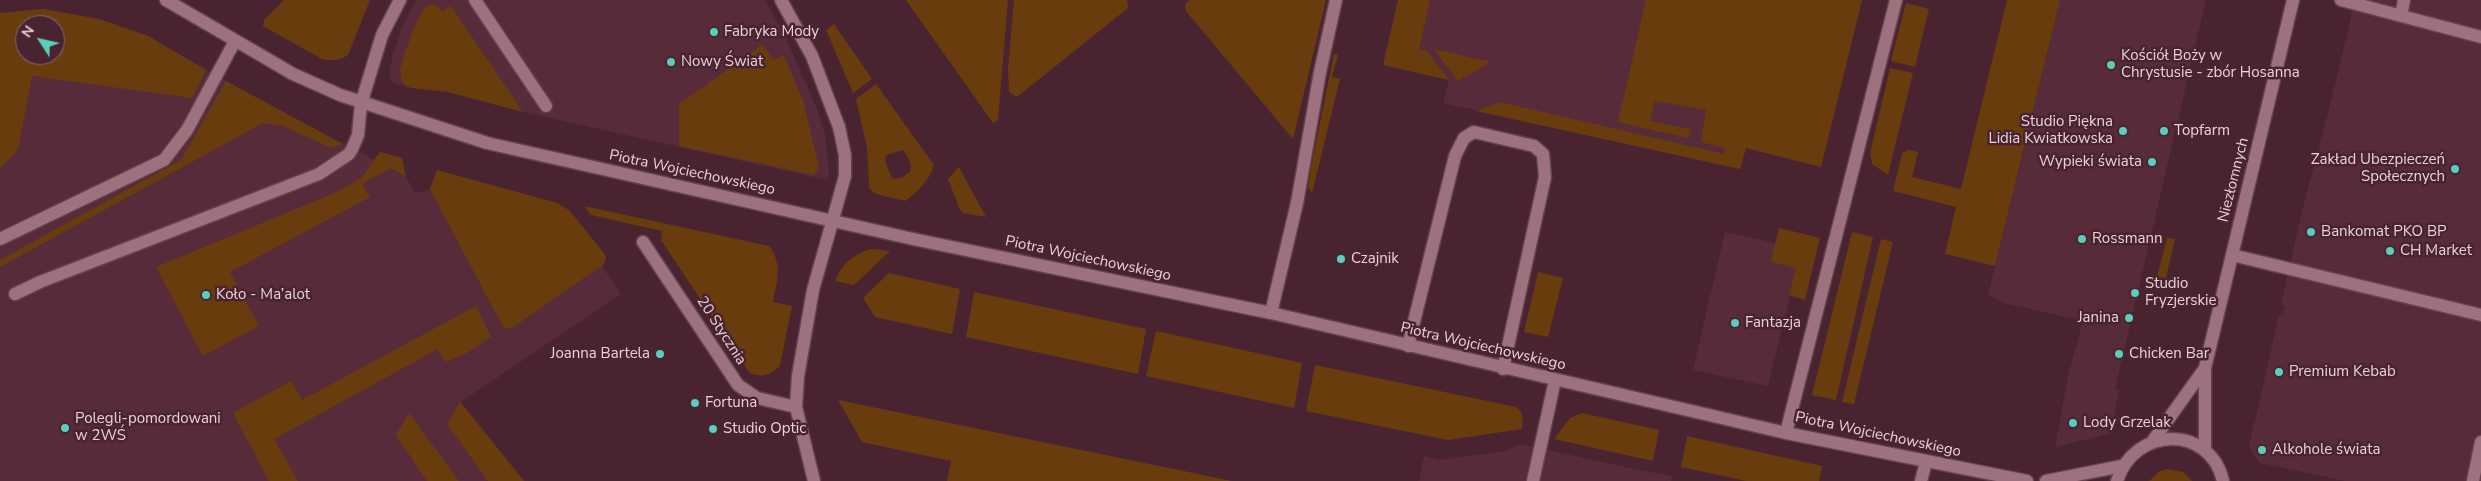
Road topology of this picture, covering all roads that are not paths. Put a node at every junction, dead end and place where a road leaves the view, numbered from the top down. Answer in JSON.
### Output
{"nodes":[{"id":1,"x":166,"y":0,"type":"edge"},
{"id":2,"x":400,"y":0,"type":"edge"},
{"id":3,"x":475,"y":0,"type":"edge"},
{"id":4,"x":781,"y":0,"type":"edge"},
{"id":5,"x":1336,"y":0,"type":"edge"},
{"id":6,"x":1896,"y":0,"type":"edge"},
{"id":7,"x":2293,"y":0,"type":"edge"},
{"id":8,"x":2341,"y":0,"type":"edge"},
{"id":9,"x":2404,"y":0,"type":"edge"},
{"id":10,"x":2400,"y":16,"type":"junction"},
{"id":11,"x":2481,"y":37,"type":"edge"},
{"id":12,"x":235,"y":41,"type":"junction"},
{"id":13,"x":361,"y":104,"type":"junction"},
{"id":14,"x":546,"y":106,"type":"dead end"},
{"id":15,"x":833,"y":220,"type":"junction"},
{"id":16,"x":0,"y":239,"type":"edge"},
{"id":17,"x":643,"y":242,"type":"dead end"},
{"id":18,"x":2232,"y":255,"type":"junction"},
{"id":19,"x":16,"y":294,"type":"dead end"},
{"id":20,"x":1271,"y":313,"type":"junction"},
{"id":21,"x":2481,"y":314,"type":"edge"},
{"id":22,"x":1408,"y":346,"type":"junction"},
{"id":23,"x":1502,"y":368,"type":"junction"},
{"id":24,"x":2205,"y":368,"type":"junction"},
{"id":25,"x":1555,"y":380,"type":"junction"},
{"id":26,"x":796,"y":407,"type":"junction"},
{"id":27,"x":1786,"y":432,"type":"junction"},
{"id":28,"x":2152,"y":442,"type":"junction"},
{"id":29,"x":2481,"y":442,"type":"edge"},
{"id":30,"x":2205,"y":451,"type":"junction"},
{"id":31,"x":1926,"y":462,"type":"junction"},
{"id":32,"x":2122,"y":466,"type":"junction"},
{"id":33,"x":2222,"y":478,"type":"edge"},
{"id":34,"x":814,"y":481,"type":"edge"},
{"id":35,"x":1533,"y":481,"type":"edge"},
{"id":36,"x":1921,"y":481,"type":"edge"},
{"id":37,"x":2027,"y":481,"type":"edge"},
{"id":38,"x":2046,"y":481,"type":"edge"},
{"id":39,"x":2117,"y":481,"type":"edge"},
{"id":40,"x":2233,"y":481,"type":"edge"},
{"id":41,"x":2473,"y":481,"type":"edge"}],
"edges":[{"from":1,"to":12,"type":"street","name":"Piotra Wojciechowskiego"},
{"from":2,"to":13,"type":"street"},
{"from":3,"to":14,"type":"street"},
{"from":4,"to":15,"type":"street"},
{"from":5,"to":20,"type":"street"},
{"from":6,"to":27,"type":"street"},
{"from":7,"to":18,"type":"street","name":"Niezłomnych"},
{"from":8,"to":10,"type":"street"},
{"from":9,"to":10,"type":"street"},
{"from":10,"to":11,"type":"street"},
{"from":12,"to":13,"type":"street","name":"Piotra Wojciechowskiego"},
{"from":12,"to":16,"type":"street"},
{"from":13,"to":15,"type":"street","name":"Piotra Wojciechowskiego"},
{"from":13,"to":19,"type":"street"},
{"from":15,"to":20,"type":"street","name":"Piotra Wojciechowskiego"},
{"from":15,"to":26,"type":"street"},
{"from":17,"to":26,"type":"street","name":"20 Stycznia"},
{"from":18,"to":21,"type":"street"},
{"from":18,"to":24,"type":"street","name":"Niezłomnych"},
{"from":20,"to":22,"type":"street","name":"Piotra Wojciechowskiego"},
{"from":22,"to":23,"type":"street","name":"Piotra Wojciechowskiego"},
{"from":22,"to":23,"type":"street"},
{"from":23,"to":25,"type":"street","name":"Piotra Wojciechowskiego"},
{"from":24,"to":28,"type":"street","name":"Niezłomnych"},
{"from":24,"to":30,"type":"street","name":"Niezłomnych"},
{"from":25,"to":27,"type":"street","name":"Piotra Wojciechowskiego"},
{"from":25,"to":35,"type":"street"},
{"from":26,"to":34,"type":"street"},
{"from":27,"to":31,"type":"street","name":"Piotra Wojciechowskiego"},
{"from":28,"to":30,"type":"street"},
{"from":28,"to":32,"type":"street"},
{"from":29,"to":41,"type":"street"},
{"from":30,"to":33,"type":"street"},
{"from":31,"to":36,"type":"street"},
{"from":31,"to":37,"type":"street","name":"Piotra Wojciechowskiego"},
{"from":32,"to":38,"type":"street"},
{"from":32,"to":39,"type":"street"},
{"from":33,"to":40,"type":"street"}]}
